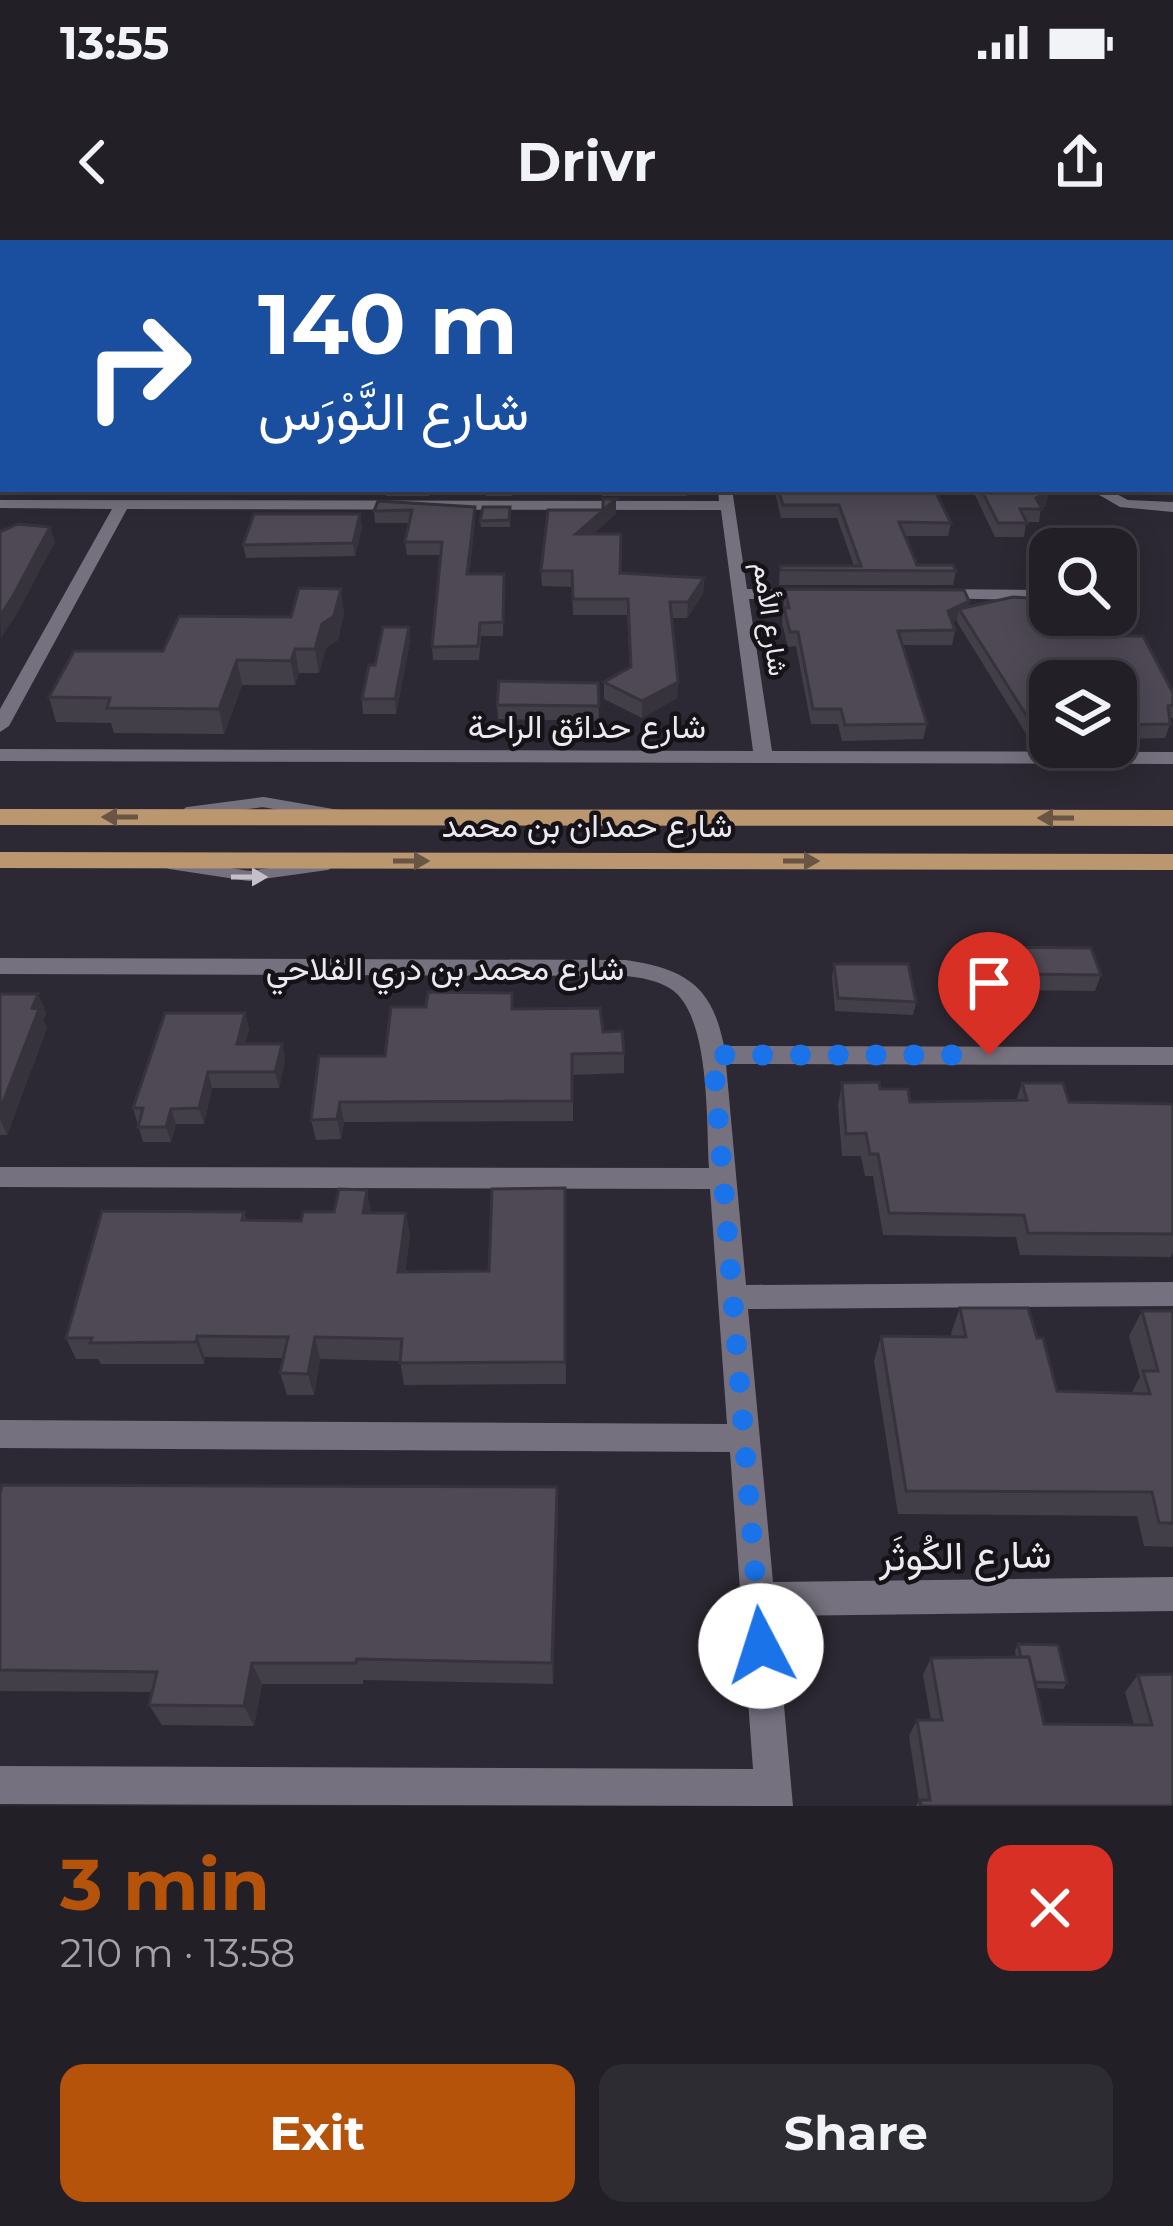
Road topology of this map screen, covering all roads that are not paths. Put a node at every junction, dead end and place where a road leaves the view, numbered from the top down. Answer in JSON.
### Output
{"nodes":[{"id":1,"x":1102,"y":492,"type":"edge"},
{"id":2,"x":371,"y":497,"type":"edge"},
{"id":3,"x":727,"y":498,"type":"edge"},
{"id":4,"x":0,"y":504,"type":"edge"},
{"id":5,"x":122,"y":504,"type":"junction"},
{"id":6,"x":1173,"y":507,"type":"edge"},
{"id":7,"x":740,"y":594,"type":"junction"},
{"id":8,"x":832,"y":594,"type":"edge"},
{"id":9,"x":923,"y":594,"type":"edge"},
{"id":10,"x":1029,"y":595,"type":"edge"},
{"id":11,"x":0,"y":726,"type":"edge"},
{"id":12,"x":0,"y":755,"type":"edge"},
{"id":13,"x":763,"y":756,"type":"junction"},
{"id":14,"x":1173,"y":758,"type":"edge"},
{"id":15,"x":0,"y":817,"type":"edge"},
{"id":16,"x":1173,"y":818,"type":"edge"},
{"id":17,"x":0,"y":860,"type":"edge"},
{"id":18,"x":1173,"y":862,"type":"edge"},
{"id":19,"x":0,"y":966,"type":"edge"},
{"id":20,"x":713,"y":1055,"type":"junction"},
{"id":21,"x":1173,"y":1056,"type":"edge"},
{"id":22,"x":0,"y":1177,"type":"edge"},
{"id":23,"x":723,"y":1178,"type":"junction"},
{"id":24,"x":1173,"y":1294,"type":"edge"},
{"id":25,"x":733,"y":1297,"type":"junction"},
{"id":26,"x":0,"y":1434,"type":"edge"},
{"id":27,"x":744,"y":1438,"type":"junction"},
{"id":28,"x":1173,"y":1594,"type":"edge"},
{"id":29,"x":757,"y":1599,"type":"junction"},
{"id":30,"x":0,"y":1785,"type":"edge"},
{"id":31,"x":773,"y":1797,"type":"edge"}],
"edges":[{"from":1,"to":6,"type":"street"},
{"from":2,"to":3,"type":"street"},
{"from":2,"to":5,"type":"street"},
{"from":3,"to":7,"type":"street","name":"شارع الأمم"},
{"from":4,"to":5,"type":"street"},
{"from":5,"to":11,"type":"street"},
{"from":7,"to":8,"type":"street"},
{"from":7,"to":13,"type":"street","name":"شارع الأمم"},
{"from":9,"to":10,"type":"street"},
{"from":12,"to":13,"type":"street","name":"شارع حدائق الراحة"},
{"from":13,"to":14,"type":"street","name":"شارع حدائق الراحة"},
{"from":16,"to":15,"type":"main road","name":"شارع حمدان بن محمد","one_way":true},
{"from":17,"to":18,"type":"main road","name":"شارع حمدان بن محمد","one_way":true},
{"from":19,"to":20,"type":"street","name":"شارع محمد بن دري الفلاحي"},
{"from":20,"to":21,"type":"street"},
{"from":20,"to":23,"type":"street","name":"شارع محمد بن دري الفلاحي"},
{"from":22,"to":23,"type":"street"},
{"from":23,"to":25,"type":"street","name":"شارع محمد بن دري الفلاحي"},
{"from":24,"to":25,"type":"street"},
{"from":25,"to":27,"type":"street","name":"شارع محمد بن دري الفلاحي"},
{"from":26,"to":27,"type":"street"},
{"from":27,"to":29,"type":"street","name":"شارع محمد بن دري الفلاحي"},
{"from":28,"to":29,"type":"street","name":"شارع الكُوثَر"},
{"from":29,"to":31,"type":"street","name":"شارع محمد بن دري الفلاحي"},
{"from":30,"to":31,"type":"street","name":"شارع محمد بن دري الفلاحي"}]}
